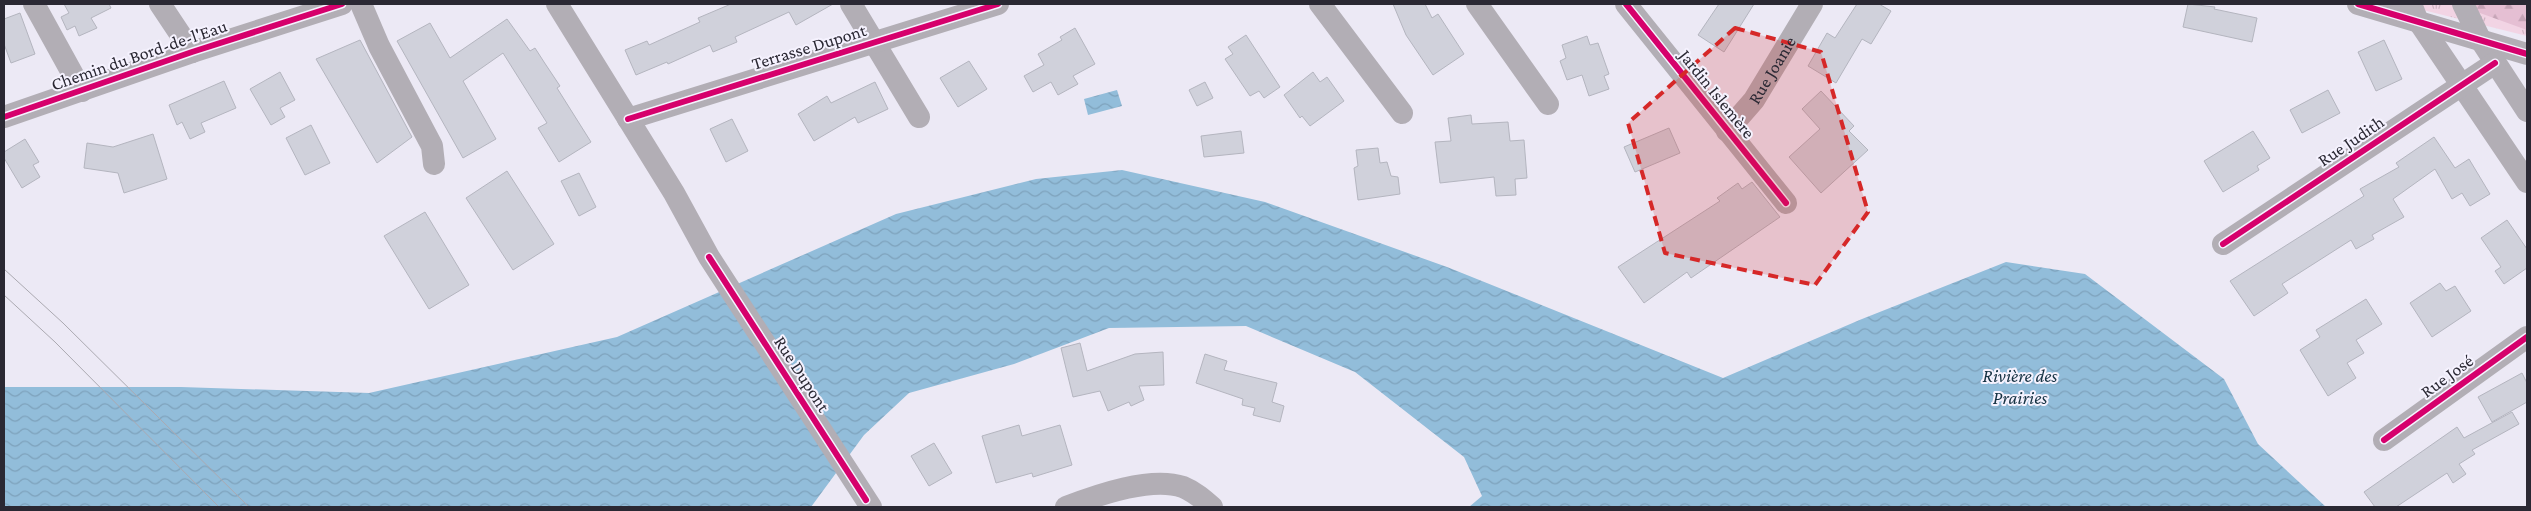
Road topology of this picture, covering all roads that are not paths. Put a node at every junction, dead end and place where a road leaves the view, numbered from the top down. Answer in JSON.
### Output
{"nodes":[{"id":1,"x":34,"y":4,"type":"edge"},
{"id":2,"x":160,"y":4,"type":"edge"},
{"id":3,"x":342,"y":4,"type":"edge"},
{"id":4,"x":361,"y":4,"type":"edge"},
{"id":5,"x":557,"y":4,"type":"edge"},
{"id":6,"x":851,"y":4,"type":"edge"},
{"id":7,"x":998,"y":4,"type":"edge"},
{"id":8,"x":1320,"y":4,"type":"edge"},
{"id":9,"x":1477,"y":4,"type":"edge"},
{"id":10,"x":1626,"y":4,"type":"edge"},
{"id":11,"x":1812,"y":4,"type":"edge"},
{"id":12,"x":2358,"y":4,"type":"edge"},
{"id":13,"x":2463,"y":4,"type":"edge"},
{"id":14,"x":2414,"y":12,"type":"edge"},
{"id":15,"x":2480,"y":39,"type":"junction"},
{"id":16,"x":874,"y":42,"type":"junction"},
{"id":17,"x":192,"y":52,"type":"junction"},
{"id":18,"x":2527,"y":54,"type":"edge"},
{"id":19,"x":2496,"y":63,"type":"junction"},
{"id":20,"x":2462,"y":85,"type":"junction"},
{"id":21,"x":82,"y":91,"type":"junction"},
{"id":22,"x":1548,"y":104,"type":"dead end"},
{"id":23,"x":2527,"y":111,"type":"edge"},
{"id":24,"x":1402,"y":113,"type":"dead end"},
{"id":25,"x":4,"y":117,"type":"edge"},
{"id":26,"x":919,"y":117,"type":"dead end"},
{"id":27,"x":628,"y":118,"type":"junction"},
{"id":28,"x":1727,"y":131,"type":"junction"},
{"id":29,"x":434,"y":164,"type":"dead end"},
{"id":30,"x":2527,"y":182,"type":"edge"},
{"id":31,"x":1786,"y":203,"type":"dead end"},
{"id":32,"x":2223,"y":244,"type":"dead end"},
{"id":33,"x":2527,"y":337,"type":"edge"},
{"id":34,"x":2384,"y":440,"type":"dead end"},
{"id":35,"x":869,"y":504,"type":"edge"},
{"id":36,"x":1066,"y":507,"type":"edge"},
{"id":37,"x":1212,"y":507,"type":"edge"}],
"edges":[{"from":1,"to":21,"type":"street"},
{"from":2,"to":17,"type":"street"},
{"from":3,"to":17,"type":"street","name":"Chemin du Bord-de-l'Eau"},
{"from":4,"to":29,"type":"street"},
{"from":5,"to":27,"type":"street","name":"Rue Dupont"},
{"from":6,"to":16,"type":"street"},
{"from":7,"to":16,"type":"street","name":"Terrasse Dupont"},
{"from":8,"to":24,"type":"street"},
{"from":9,"to":22,"type":"street"},
{"from":10,"to":28,"type":"street","name":"Jardin Islemère"},
{"from":11,"to":28,"type":"street","name":"Rue Joanie"},
{"from":12,"to":14,"type":"street"},
{"from":13,"to":15,"type":"street"},
{"from":14,"to":15,"type":"street"},
{"from":14,"to":20,"type":"street"},
{"from":15,"to":18,"type":"street"},
{"from":15,"to":19,"type":"street"},
{"from":16,"to":26,"type":"street"},
{"from":16,"to":27,"type":"street","name":"Terrasse Dupont"},
{"from":17,"to":21,"type":"street","name":"Chemin du Bord-de-l'Eau"},
{"from":19,"to":20,"type":"street","name":"Rue Judith"},
{"from":19,"to":23,"type":"street"},
{"from":20,"to":30,"type":"street"},
{"from":20,"to":32,"type":"street","name":"Rue Judith"},
{"from":21,"to":25,"type":"street","name":"Chemin du Bord-de-l'Eau"},
{"from":27,"to":35,"type":"street","name":"Rue Dupont"},
{"from":28,"to":31,"type":"street","name":"Jardin Islemère"},
{"from":33,"to":34,"type":"street","name":"Rue José"},
{"from":36,"to":37,"type":"street"}]}
